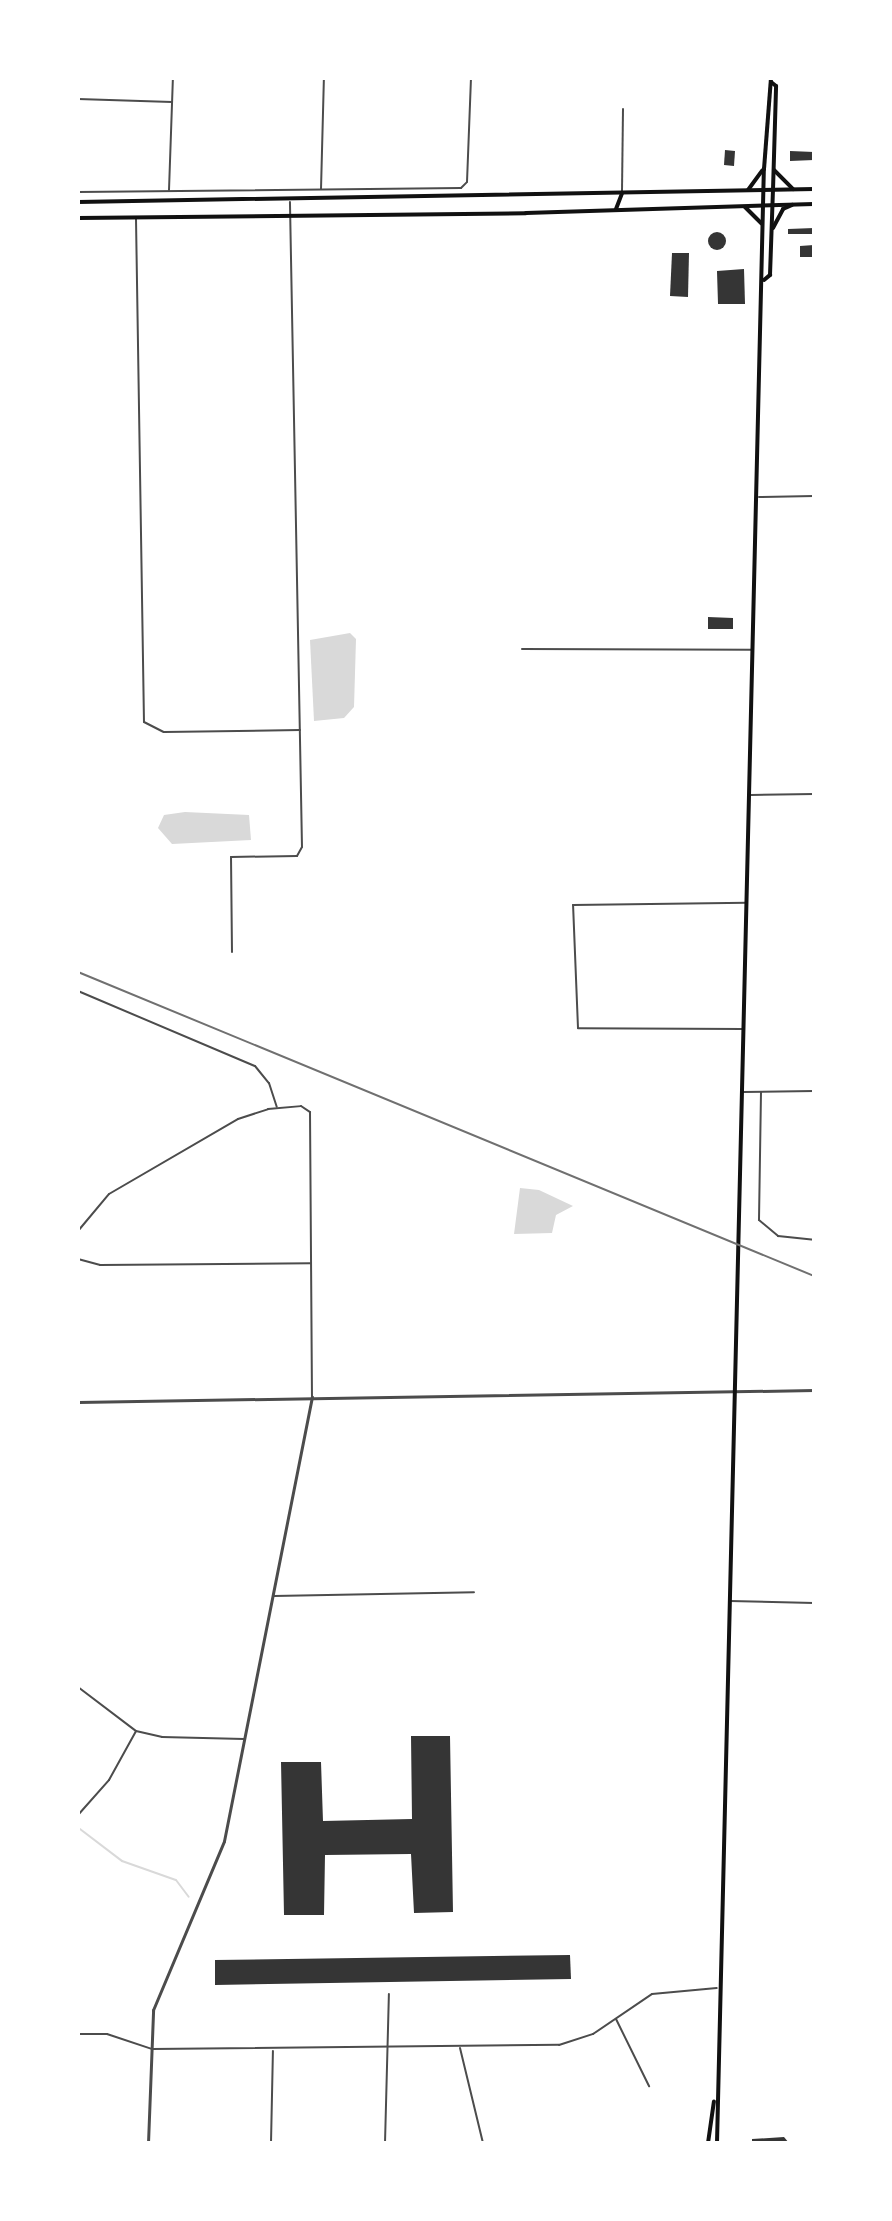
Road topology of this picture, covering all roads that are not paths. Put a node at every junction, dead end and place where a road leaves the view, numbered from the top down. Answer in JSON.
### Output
{"nodes":[{"id":1,"x":173,"y":78,"type":"edge"},
{"id":2,"x":324,"y":78,"type":"edge"},
{"id":3,"x":471,"y":78,"type":"edge"},
{"id":4,"x":771,"y":80,"type":"edge"},
{"id":5,"x":78,"y":99,"type":"edge"},
{"id":6,"x":172,"y":102,"type":"junction"},
{"id":7,"x":623,"y":109,"type":"dead end"},
{"id":8,"x":773,"y":164,"type":"junction"},
{"id":9,"x":764,"y":169,"type":"junction"},
{"id":10,"x":321,"y":189,"type":"junction"},
{"id":11,"x":814,"y":189,"type":"edge"},
{"id":12,"x":763,"y":190,"type":"junction"},
{"id":13,"x":773,"y":190,"type":"junction"},
{"id":14,"x":795,"y":190,"type":"junction"},
{"id":15,"x":748,"y":191,"type":"junction"},
{"id":16,"x":78,"y":192,"type":"edge"},
{"id":17,"x":169,"y":192,"type":"junction"},
{"id":18,"x":622,"y":193,"type":"junction"},
{"id":19,"x":78,"y":202,"type":"edge"},
{"id":20,"x":290,"y":202,"type":"junction"},
{"id":21,"x":794,"y":204,"type":"junction"},
{"id":22,"x":814,"y":204,"type":"edge"},
{"id":23,"x":743,"y":205,"type":"junction"},
{"id":24,"x":763,"y":205,"type":"junction"},
{"id":25,"x":772,"y":205,"type":"junction"},
{"id":26,"x":616,"y":209,"type":"junction"},
{"id":27,"x":136,"y":217,"type":"junction"},
{"id":28,"x":290,"y":217,"type":"junction"},
{"id":29,"x":78,"y":218,"type":"edge"},
{"id":30,"x":762,"y":227,"type":"junction"},
{"id":31,"x":771,"y":235,"type":"junction"},
{"id":32,"x":764,"y":280,"type":"junction"},
{"id":33,"x":814,"y":496,"type":"edge"},
{"id":34,"x":759,"y":497,"type":"junction"},
{"id":35,"x":522,"y":649,"type":"dead end"},
{"id":36,"x":755,"y":651,"type":"junction"},
{"id":37,"x":301,"y":730,"type":"junction"},
{"id":38,"x":814,"y":794,"type":"edge"},
{"id":39,"x":750,"y":795,"type":"junction"},
{"id":40,"x":747,"y":903,"type":"junction"},
{"id":41,"x":232,"y":952,"type":"dead end"},
{"id":42,"x":78,"y":991,"type":"edge"},
{"id":43,"x":744,"y":1029,"type":"junction"},
{"id":44,"x":814,"y":1091,"type":"edge"},
{"id":45,"x":742,"y":1092,"type":"junction"},
{"id":46,"x":761,"y":1092,"type":"junction"},
{"id":47,"x":278,"y":1108,"type":"junction"},
{"id":48,"x":78,"y":1231,"type":"edge"},
{"id":49,"x":814,"y":1240,"type":"edge"},
{"id":50,"x":78,"y":1259,"type":"edge"},
{"id":51,"x":312,"y":1263,"type":"junction"},
{"id":52,"x":734,"y":1390,"type":"junction"},
{"id":53,"x":814,"y":1390,"type":"edge"},
{"id":54,"x":312,"y":1397,"type":"junction"},
{"id":55,"x":78,"y":1402,"type":"edge"},
{"id":56,"x":474,"y":1592,"type":"dead end"},
{"id":57,"x":274,"y":1596,"type":"junction"},
{"id":58,"x":729,"y":1601,"type":"junction"},
{"id":59,"x":814,"y":1603,"type":"edge"},
{"id":60,"x":78,"y":1687,"type":"edge"},
{"id":61,"x":136,"y":1731,"type":"junction"},
{"id":62,"x":245,"y":1739,"type":"junction"},
{"id":63,"x":78,"y":1815,"type":"edge"},
{"id":64,"x":717,"y":1988,"type":"junction"},
{"id":65,"x":389,"y":1994,"type":"dead end"},
{"id":66,"x":615,"y":2018,"type":"junction"},
{"id":67,"x":78,"y":2034,"type":"edge"},
{"id":68,"x":459,"y":2047,"type":"junction"},
{"id":69,"x":388,"y":2049,"type":"junction"},
{"id":70,"x":273,"y":2050,"type":"junction"},
{"id":71,"x":152,"y":2052,"type":"junction"},
{"id":72,"x":649,"y":2086,"type":"dead end"},
{"id":73,"x":714,"y":2099,"type":"junction"},
{"id":74,"x":148,"y":2143,"type":"edge"},
{"id":75,"x":271,"y":2143,"type":"edge"},
{"id":76,"x":385,"y":2143,"type":"edge"},
{"id":77,"x":483,"y":2143,"type":"edge"},
{"id":78,"x":527,"y":2143,"type":"edge"},
{"id":79,"x":560,"y":2143,"type":"edge"},
{"id":80,"x":708,"y":2143,"type":"edge"},
{"id":81,"x":717,"y":2143,"type":"edge"}],
"edges":[{"from":1,"to":6,"type":"street"},
{"from":2,"to":10,"type":"street"},
{"from":3,"to":10,"type":"street"},
{"from":4,"to":8,"type":"main road"},
{"from":4,"to":9,"type":"main road"},
{"from":5,"to":6,"type":"street"},
{"from":6,"to":17,"type":"street"},
{"from":7,"to":18,"type":"street"},
{"from":8,"to":13,"type":"main road"},
{"from":8,"to":14,"type":"main road"},
{"from":9,"to":12,"type":"main road"},
{"from":9,"to":15,"type":"main road"},
{"from":10,"to":17,"type":"street"},
{"from":11,"to":14,"type":"main road"},
{"from":12,"to":13,"type":"main road"},
{"from":12,"to":15,"type":"main road"},
{"from":12,"to":24,"type":"main road"},
{"from":13,"to":14,"type":"main road"},
{"from":13,"to":25,"type":"main road"},
{"from":15,"to":18,"type":"main road"},
{"from":16,"to":17,"type":"street"},
{"from":18,"to":20,"type":"main road"},
{"from":18,"to":26,"type":"main road"},
{"from":19,"to":20,"type":"main road"},
{"from":20,"to":28,"type":"street"},
{"from":21,"to":22,"type":"main road"},
{"from":21,"to":25,"type":"main road"},
{"from":21,"to":31,"type":"main road"},
{"from":23,"to":24,"type":"main road"},
{"from":23,"to":26,"type":"main road"},
{"from":23,"to":30,"type":"main road"},
{"from":24,"to":25,"type":"main road"},
{"from":24,"to":30,"type":"main road"},
{"from":25,"to":31,"type":"main road"},
{"from":26,"to":28,"type":"main road"},
{"from":27,"to":28,"type":"main road"},
{"from":27,"to":29,"type":"main road"},
{"from":27,"to":37,"type":"street"},
{"from":28,"to":37,"type":"street"},
{"from":30,"to":32,"type":"main road"},
{"from":31,"to":32,"type":"main road"},
{"from":32,"to":34,"type":"main road"},
{"from":33,"to":34,"type":"street"},
{"from":34,"to":36,"type":"main road"},
{"from":35,"to":36,"type":"street"},
{"from":36,"to":39,"type":"main road"},
{"from":37,"to":41,"type":"street"},
{"from":38,"to":39,"type":"street"},
{"from":39,"to":40,"type":"main road"},
{"from":40,"to":43,"type":"main road"},
{"from":40,"to":43,"type":"street"},
{"from":42,"to":47,"type":"street"},
{"from":43,"to":45,"type":"main road"},
{"from":44,"to":46,"type":"street"},
{"from":45,"to":46,"type":"street"},
{"from":45,"to":52,"type":"main road"},
{"from":46,"to":49,"type":"street"},
{"from":47,"to":48,"type":"street"},
{"from":47,"to":51,"type":"street"},
{"from":50,"to":51,"type":"street"},
{"from":51,"to":54,"type":"street"},
{"from":52,"to":53,"type":"street"},
{"from":52,"to":54,"type":"street"},
{"from":52,"to":58,"type":"main road"},
{"from":54,"to":55,"type":"street"},
{"from":54,"to":57,"type":"street"},
{"from":56,"to":57,"type":"street"},
{"from":57,"to":62,"type":"street"},
{"from":58,"to":59,"type":"street"},
{"from":58,"to":64,"type":"main road"},
{"from":60,"to":61,"type":"street"},
{"from":61,"to":62,"type":"street"},
{"from":61,"to":63,"type":"street"},
{"from":62,"to":71,"type":"street"},
{"from":64,"to":66,"type":"street"},
{"from":64,"to":73,"type":"main road"},
{"from":65,"to":69,"type":"street"},
{"from":66,"to":68,"type":"street"},
{"from":66,"to":72,"type":"street"},
{"from":67,"to":71,"type":"street"},
{"from":68,"to":69,"type":"street"},
{"from":68,"to":77,"type":"street"},
{"from":69,"to":70,"type":"street"},
{"from":69,"to":76,"type":"street"},
{"from":70,"to":71,"type":"street"},
{"from":70,"to":75,"type":"street"},
{"from":71,"to":74,"type":"street"},
{"from":73,"to":80,"type":"main road"},
{"from":73,"to":81,"type":"main road"},
{"from":78,"to":79,"type":"street"}]}
